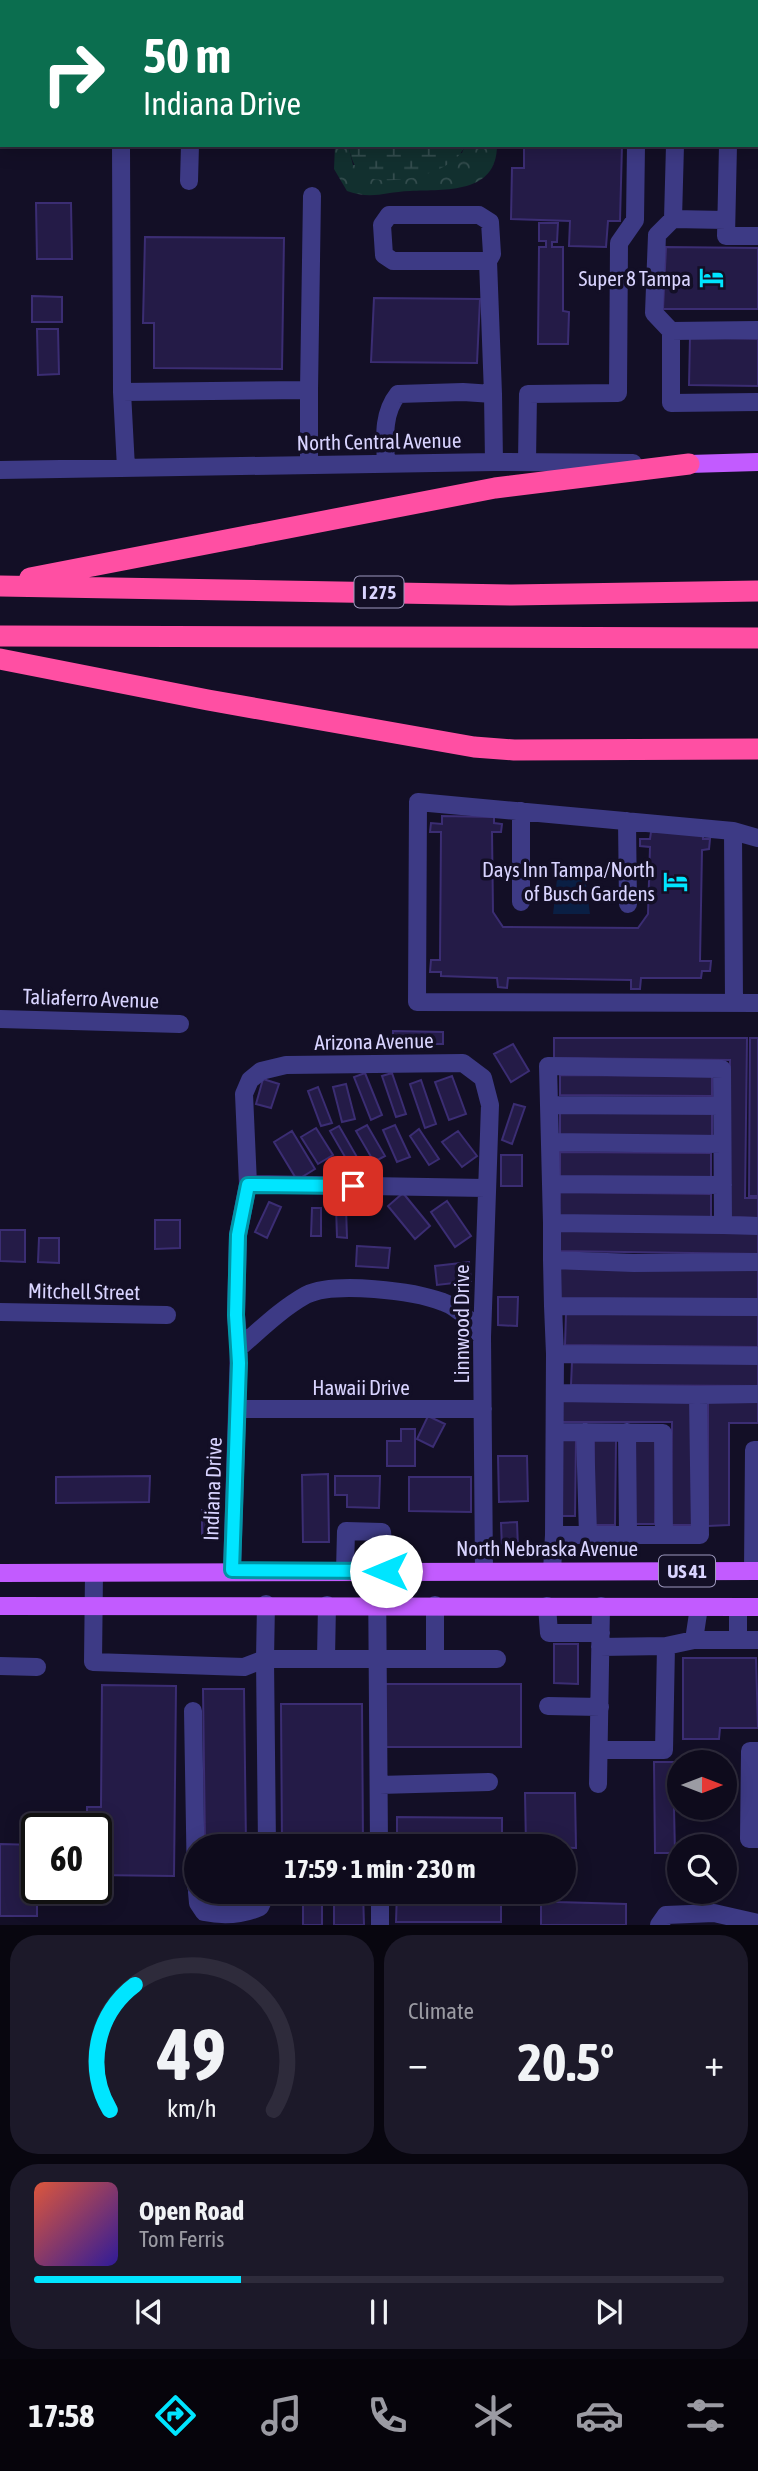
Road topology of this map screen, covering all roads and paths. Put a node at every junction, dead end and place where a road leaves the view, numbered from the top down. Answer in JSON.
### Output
{"nodes":[{"id":1,"x":121,"y":147,"type":"edge"},
{"id":2,"x":190,"y":147,"type":"edge"},
{"id":3,"x":636,"y":147,"type":"edge"},
{"id":4,"x":675,"y":147,"type":"edge"},
{"id":5,"x":727,"y":147,"type":"edge"},
{"id":6,"x":189,"y":181,"type":"dead end"},
{"id":7,"x":312,"y":196,"type":"dead end"},
{"id":8,"x":673,"y":219,"type":"junction"},
{"id":9,"x":726,"y":220,"type":"junction"},
{"id":10,"x":758,"y":236,"type":"edge"},
{"id":11,"x":488,"y":261,"type":"junction"},
{"id":12,"x":758,"y":330,"type":"edge"},
{"id":13,"x":671,"y":331,"type":"junction"},
{"id":14,"x":309,"y":390,"type":"junction"},
{"id":15,"x":122,"y":392,"type":"junction"},
{"id":16,"x":493,"y":394,"type":"junction"},
{"id":17,"x":758,"y":402,"type":"edge"},
{"id":18,"x":494,"y":462,"type":"junction"},
{"id":19,"x":527,"y":462,"type":"junction"},
{"id":20,"x":758,"y":462,"type":"edge"},
{"id":21,"x":386,"y":464,"type":"junction"},
{"id":22,"x":689,"y":464,"type":"junction"},
{"id":23,"x":309,"y":465,"type":"junction"},
{"id":24,"x":126,"y":468,"type":"junction"},
{"id":25,"x":0,"y":470,"type":"edge"},
{"id":26,"x":0,"y":585,"type":"edge"},
{"id":27,"x":758,"y":592,"type":"edge"},
{"id":28,"x":0,"y":636,"type":"edge"},
{"id":29,"x":758,"y":638,"type":"edge"},
{"id":30,"x":0,"y":659,"type":"edge"},
{"id":31,"x":758,"y":749,"type":"edge"},
{"id":32,"x":521,"y":811,"type":"junction"},
{"id":33,"x":626,"y":821,"type":"junction"},
{"id":34,"x":733,"y":831,"type":"junction"},
{"id":35,"x":758,"y":838,"type":"edge"},
{"id":36,"x":521,"y":902,"type":"dead end"},
{"id":37,"x":628,"y":904,"type":"dead end"},
{"id":38,"x":734,"y":1003,"type":"junction"},
{"id":39,"x":758,"y":1003,"type":"edge"},
{"id":40,"x":0,"y":1018,"type":"edge"},
{"id":41,"x":180,"y":1024,"type":"dead end"},
{"id":42,"x":261,"y":1071,"type":"joint"},
{"id":43,"x":483,"y":1078,"type":"joint"},
{"id":44,"x":549,"y":1105,"type":"junction"},
{"id":45,"x":722,"y":1106,"type":"junction"},
{"id":46,"x":550,"y":1142,"type":"junction"},
{"id":47,"x":722,"y":1144,"type":"junction"},
{"id":48,"x":551,"y":1184,"type":"junction"},
{"id":49,"x":248,"y":1185,"type":"junction"},
{"id":50,"x":723,"y":1185,"type":"junction"},
{"id":51,"x":485,"y":1188,"type":"junction"},
{"id":52,"x":551,"y":1223,"type":"junction"},
{"id":53,"x":723,"y":1225,"type":"junction"},
{"id":54,"x":758,"y":1226,"type":"edge"},
{"id":55,"x":551,"y":1260,"type":"junction"},
{"id":56,"x":758,"y":1262,"type":"edge"},
{"id":57,"x":553,"y":1306,"type":"junction"},
{"id":58,"x":758,"y":1307,"type":"edge"},
{"id":59,"x":0,"y":1312,"type":"edge"},
{"id":60,"x":167,"y":1315,"type":"dead end"},
{"id":61,"x":482,"y":1337,"type":"junction"},
{"id":62,"x":239,"y":1348,"type":"junction"},
{"id":63,"x":555,"y":1354,"type":"junction"},
{"id":64,"x":758,"y":1356,"type":"edge"},
{"id":65,"x":555,"y":1393,"type":"junction"},
{"id":66,"x":758,"y":1394,"type":"edge"},
{"id":67,"x":698,"y":1395,"type":"junction"},
{"id":68,"x":238,"y":1409,"type":"junction"},
{"id":69,"x":483,"y":1409,"type":"junction"},
{"id":70,"x":555,"y":1432,"type":"junction"},
{"id":71,"x":585,"y":1432,"type":"junction"},
{"id":72,"x":627,"y":1432,"type":"junction"},
{"id":73,"x":758,"y":1450,"type":"edge"},
{"id":74,"x":588,"y":1535,"type":"junction"},
{"id":75,"x":628,"y":1535,"type":"junction"},
{"id":76,"x":664,"y":1535,"type":"junction"},
{"id":77,"x":756,"y":1537,"type":"edge"},
{"id":78,"x":554,"y":1539,"type":"junction"},
{"id":79,"x":232,"y":1570,"type":"junction"},
{"id":80,"x":345,"y":1571,"type":"junction"},
{"id":81,"x":381,"y":1571,"type":"junction"},
{"id":82,"x":484,"y":1571,"type":"junction"},
{"id":83,"x":552,"y":1571,"type":"junction"},
{"id":84,"x":756,"y":1571,"type":"edge"},
{"id":85,"x":0,"y":1573,"type":"edge"},
{"id":86,"x":94,"y":1574,"type":"junction"},
{"id":87,"x":266,"y":1604,"type":"junction"},
{"id":88,"x":327,"y":1605,"type":"junction"},
{"id":89,"x":377,"y":1605,"type":"junction"},
{"id":90,"x":435,"y":1605,"type":"junction"},
{"id":91,"x":0,"y":1606,"type":"edge"},
{"id":92,"x":547,"y":1606,"type":"junction"},
{"id":93,"x":601,"y":1606,"type":"junction"},
{"id":94,"x":94,"y":1607,"type":"junction"},
{"id":95,"x":699,"y":1607,"type":"junction"},
{"id":96,"x":738,"y":1607,"type":"junction"},
{"id":97,"x":758,"y":1607,"type":"edge"},
{"id":98,"x":601,"y":1640,"type":"junction"},
{"id":99,"x":694,"y":1640,"type":"junction"},
{"id":100,"x":738,"y":1640,"type":"junction"},
{"id":101,"x":758,"y":1640,"type":"edge"},
{"id":102,"x":666,"y":1646,"type":"junction"},
{"id":103,"x":326,"y":1658,"type":"junction"},
{"id":104,"x":378,"y":1658,"type":"junction"},
{"id":105,"x":265,"y":1659,"type":"junction"},
{"id":106,"x":435,"y":1659,"type":"junction"},
{"id":107,"x":497,"y":1660,"type":"dead end"},
{"id":108,"x":0,"y":1666,"type":"edge"},
{"id":109,"x":37,"y":1667,"type":"dead end"},
{"id":110,"x":548,"y":1706,"type":"dead end"},
{"id":111,"x":600,"y":1707,"type":"junction"},
{"id":112,"x":193,"y":1711,"type":"dead end"},
{"id":113,"x":599,"y":1750,"type":"junction"},
{"id":114,"x":758,"y":1751,"type":"edge"},
{"id":115,"x":489,"y":1782,"type":"dead end"},
{"id":116,"x":598,"y":1784,"type":"dead end"},
{"id":117,"x":379,"y":1785,"type":"junction"},
{"id":118,"x":195,"y":1834,"type":"edge"},
{"id":119,"x":267,"y":1834,"type":"edge"},
{"id":120,"x":379,"y":1834,"type":"edge"},
{"id":121,"x":753,"y":1839,"type":"edge"},
{"id":122,"x":199,"y":1904,"type":"edge"},
{"id":123,"x":261,"y":1904,"type":"edge"},
{"id":124,"x":380,"y":1904,"type":"edge"},
{"id":125,"x":758,"y":1923,"type":"edge"},
{"id":126,"x":380,"y":1925,"type":"edge"},
{"id":127,"x":659,"y":1925,"type":"edge"}],
"edges":[{"from":1,"to":15,"type":"street"},
{"from":2,"to":6,"type":"street"},
{"from":3,"to":19,"type":"street"},
{"from":4,"to":8,"type":"street"},
{"from":5,"to":9,"type":"street"},
{"from":7,"to":14,"type":"street"},
{"from":8,"to":9,"type":"street"},
{"from":8,"to":13,"type":"street"},
{"from":9,"to":10,"type":"street"},
{"from":11,"to":11,"type":"street"},
{"from":11,"to":16,"type":"street"},
{"from":12,"to":13,"type":"street"},
{"from":13,"to":17,"type":"street"},
{"from":14,"to":15,"type":"street"},
{"from":14,"to":23,"type":"street"},
{"from":15,"to":24,"type":"street"},
{"from":16,"to":18,"type":"street"},
{"from":16,"to":21,"type":"street"},
{"from":18,"to":19,"type":"street","name":"North Central Avenue"},
{"from":18,"to":21,"type":"street","name":"North Central Avenue"},
{"from":19,"to":22,"type":"street","name":"North Central Avenue"},
{"from":20,"to":22,"type":"main road","name":"North Central Avenue"},
{"from":21,"to":23,"type":"street","name":"North Central Avenue"},
{"from":22,"to":26,"type":"highway"},
{"from":23,"to":24,"type":"street","name":"North Central Avenue"},
{"from":24,"to":25,"type":"street","name":"North Central Avenue"},
{"from":26,"to":27,"type":"highway","number":"I 275"},
{"from":28,"to":29,"type":"highway","number":"I 275"},
{"from":30,"to":31,"type":"highway"},
{"from":32,"to":33,"type":"street"},
{"from":32,"to":36,"type":"street"},
{"from":32,"to":38,"type":"street"},
{"from":33,"to":34,"type":"street"},
{"from":33,"to":37,"type":"street"},
{"from":34,"to":35,"type":"street"},
{"from":34,"to":38,"type":"street"},
{"from":38,"to":39,"type":"street"},
{"from":40,"to":41,"type":"street","name":"Taliaferro Avenue"},
{"from":42,"to":43,"type":"street","name":"Arizona Avenue"},
{"from":42,"to":49,"type":"street","name":"Indiana Drive"},
{"from":43,"to":51,"type":"street","name":"Linnwood Drive"},
{"from":44,"to":45,"type":"street"},
{"from":44,"to":45,"type":"street"},
{"from":44,"to":46,"type":"street"},
{"from":45,"to":47,"type":"street"},
{"from":46,"to":47,"type":"street"},
{"from":46,"to":48,"type":"street"},
{"from":47,"to":50,"type":"street"},
{"from":48,"to":50,"type":"street"},
{"from":48,"to":52,"type":"street"},
{"from":49,"to":51,"type":"street"},
{"from":49,"to":62,"type":"street","name":"Indiana Drive"},
{"from":50,"to":53,"type":"street"},
{"from":51,"to":61,"type":"street","name":"Linnwood Drive"},
{"from":52,"to":53,"type":"street"},
{"from":52,"to":55,"type":"street"},
{"from":53,"to":54,"type":"street"},
{"from":55,"to":56,"type":"street"},
{"from":55,"to":57,"type":"street"},
{"from":57,"to":58,"type":"street"},
{"from":57,"to":63,"type":"street"},
{"from":59,"to":60,"type":"street","name":"Mitchell Street"},
{"from":61,"to":62,"type":"street"},
{"from":61,"to":69,"type":"street","name":"Linnwood Drive"},
{"from":62,"to":68,"type":"street","name":"Indiana Drive"},
{"from":63,"to":64,"type":"street"},
{"from":63,"to":65,"type":"street"},
{"from":65,"to":67,"type":"street"},
{"from":65,"to":70,"type":"street"},
{"from":66,"to":67,"type":"street"},
{"from":67,"to":76,"type":"street"},
{"from":68,"to":69,"type":"street","name":"Hawaii Drive"},
{"from":68,"to":79,"type":"street","name":"Indiana Drive"},
{"from":69,"to":82,"type":"street","name":"Linnwood Drive"},
{"from":70,"to":71,"type":"street"},
{"from":70,"to":78,"type":"street"},
{"from":71,"to":72,"type":"street"},
{"from":71,"to":74,"type":"street"},
{"from":72,"to":75,"type":"street"},
{"from":72,"to":76,"type":"street"},
{"from":73,"to":77,"type":"street"},
{"from":74,"to":75,"type":"street"},
{"from":74,"to":78,"type":"street"},
{"from":75,"to":76,"type":"street"},
{"from":77,"to":84,"type":"street"},
{"from":78,"to":83,"type":"street"},
{"from":79,"to":80,"type":"main road","name":"North Nebraska Avenue","number":"US 41"},
{"from":79,"to":86,"type":"main road","name":"North Nebraska Avenue","number":"US 41"},
{"from":80,"to":81,"type":"main road","name":"North Nebraska Avenue","number":"US 41"},
{"from":80,"to":81,"type":"street"},
{"from":81,"to":82,"type":"main road","name":"North Nebraska Avenue","number":"US 41"},
{"from":81,"to":89,"type":"street"},
{"from":82,"to":83,"type":"main road","name":"North Nebraska Avenue","number":"US 41"},
{"from":83,"to":84,"type":"main road","name":"North Nebraska Avenue","number":"US 41"},
{"from":85,"to":86,"type":"main road","name":"North Nebraska Avenue","number":"US 41"},
{"from":86,"to":94,"type":"street"},
{"from":87,"to":88,"type":"main road","number":"US 41"},
{"from":87,"to":94,"type":"main road","number":"US 41"},
{"from":87,"to":105,"type":"street"},
{"from":88,"to":89,"type":"main road","number":"US 41"},
{"from":88,"to":103,"type":"street"},
{"from":89,"to":90,"type":"main road","number":"US 41"},
{"from":89,"to":104,"type":"street"},
{"from":90,"to":92,"type":"main road","number":"US 41"},
{"from":90,"to":106,"type":"street"},
{"from":91,"to":94,"type":"main road","number":"US 41"},
{"from":92,"to":93,"type":"main road","number":"US 41"},
{"from":92,"to":98,"type":"street"},
{"from":93,"to":95,"type":"main road","number":"US 41"},
{"from":93,"to":98,"type":"street"},
{"from":94,"to":105,"type":"street"},
{"from":95,"to":96,"type":"main road","number":"US 41"},
{"from":95,"to":99,"type":"street"},
{"from":96,"to":97,"type":"main road","number":"US 41"},
{"from":96,"to":100,"type":"street"},
{"from":98,"to":102,"type":"street"},
{"from":98,"to":111,"type":"street"},
{"from":99,"to":100,"type":"street"},
{"from":99,"to":102,"type":"street"},
{"from":100,"to":101,"type":"street"},
{"from":102,"to":113,"type":"street"},
{"from":103,"to":104,"type":"street"},
{"from":103,"to":105,"type":"street"},
{"from":104,"to":106,"type":"street"},
{"from":104,"to":117,"type":"street"},
{"from":105,"to":119,"type":"street"},
{"from":106,"to":107,"type":"street"},
{"from":108,"to":109,"type":"street"},
{"from":110,"to":111,"type":"street"},
{"from":111,"to":113,"type":"street"},
{"from":112,"to":118,"type":"street"},
{"from":113,"to":116,"type":"street"},
{"from":114,"to":121,"type":"street"},
{"from":115,"to":117,"type":"street"},
{"from":117,"to":120,"type":"street"},
{"from":122,"to":123,"type":"street"},
{"from":124,"to":126,"type":"street"},
{"from":125,"to":127,"type":"street"}]}
